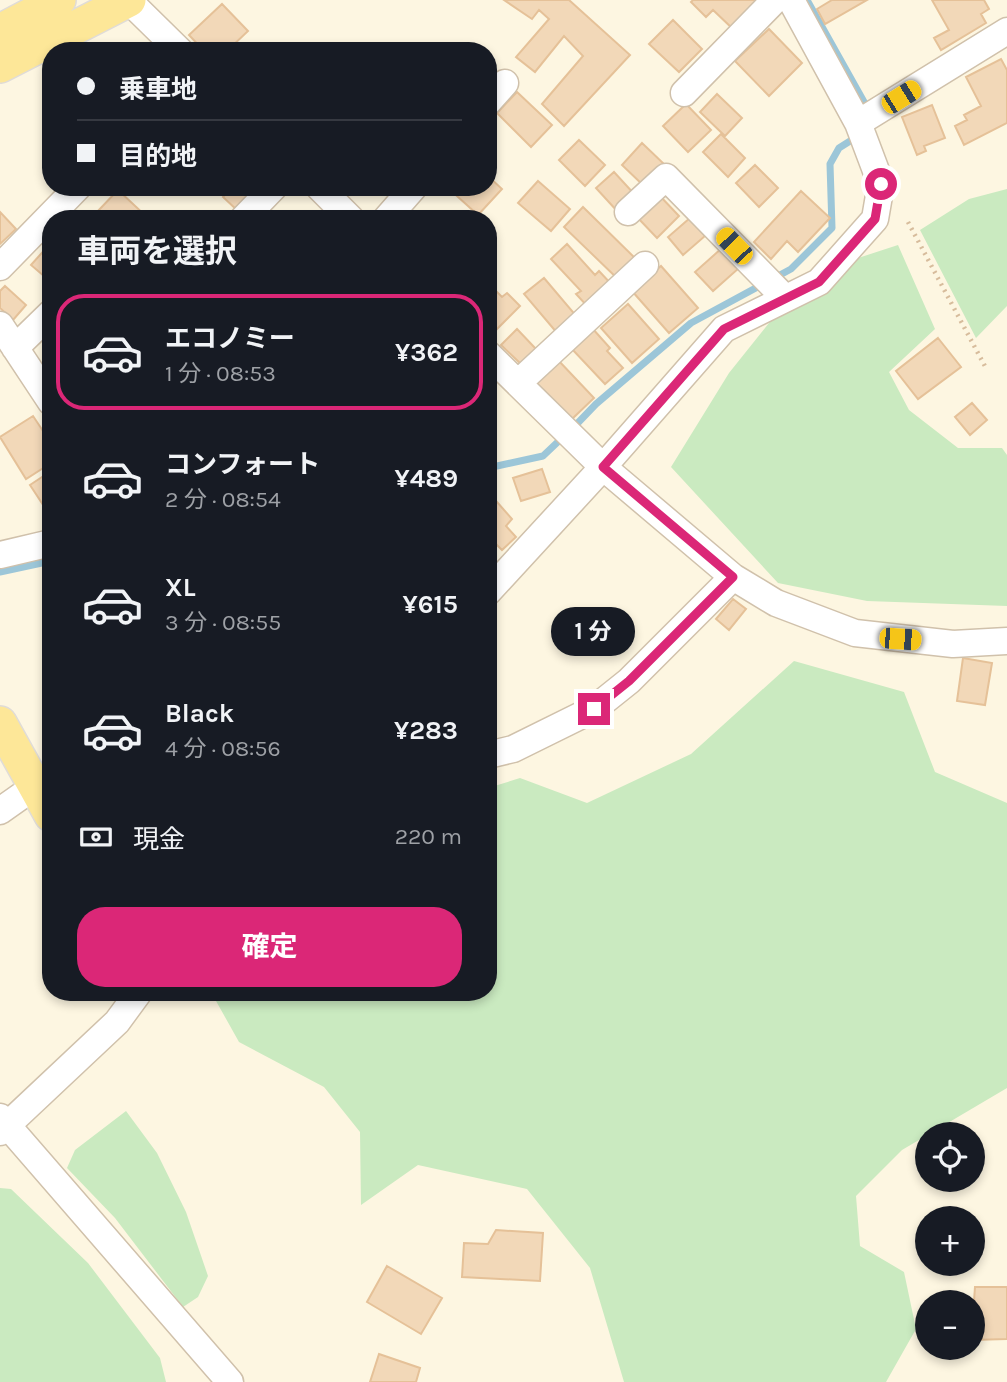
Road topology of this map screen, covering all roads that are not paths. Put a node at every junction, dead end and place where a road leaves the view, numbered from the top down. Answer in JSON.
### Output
{"nodes":[{"id":1,"x":59,"y":0,"type":"edge"},
{"id":2,"x":128,"y":0,"type":"edge"},
{"id":3,"x":775,"y":0,"type":"edge"},
{"id":4,"x":791,"y":0,"type":"edge"},
{"id":5,"x":0,"y":31,"type":"edge"},
{"id":6,"x":1007,"y":31,"type":"edge"},
{"id":7,"x":47,"y":42,"type":"edge"},
{"id":8,"x":171,"y":42,"type":"edge"},
{"id":9,"x":42,"y":44,"type":"edge"},
{"id":10,"x":0,"y":66,"type":"edge"},
{"id":11,"x":684,"y":93,"type":"dead end"},
{"id":12,"x":858,"y":123,"type":"junction"},
{"id":13,"x":69,"y":196,"type":"edge"},
{"id":14,"x":265,"y":196,"type":"edge"},
{"id":15,"x":328,"y":196,"type":"edge"},
{"id":16,"x":406,"y":196,"type":"edge"},
{"id":17,"x":56,"y":210,"type":"edge"},
{"id":18,"x":252,"y":210,"type":"edge"},
{"id":19,"x":342,"y":210,"type":"edge"},
{"id":20,"x":394,"y":210,"type":"edge"},
{"id":21,"x":628,"y":212,"type":"dead end"},
{"id":22,"x":42,"y":224,"type":"edge"},
{"id":23,"x":645,"y":265,"type":"dead end"},
{"id":24,"x":0,"y":267,"type":"edge"},
{"id":25,"x":785,"y":298,"type":"junction"},
{"id":26,"x":42,"y":322,"type":"edge"},
{"id":27,"x":0,"y":325,"type":"edge"},
{"id":28,"x":15,"y":348,"type":"junction"},
{"id":29,"x":497,"y":363,"type":"edge"},
{"id":30,"x":518,"y":383,"type":"junction"},
{"id":31,"x":42,"y":388,"type":"edge"},
{"id":32,"x":603,"y":467,"type":"junction"},
{"id":33,"x":42,"y":545,"type":"edge"},
{"id":34,"x":0,"y":555,"type":"edge"},
{"id":35,"x":733,"y":577,"type":"junction"},
{"id":36,"x":497,"y":582,"type":"edge"},
{"id":37,"x":1007,"y":641,"type":"edge"},
{"id":38,"x":0,"y":723,"type":"edge"},
{"id":39,"x":0,"y":742,"type":"edge"},
{"id":40,"x":497,"y":753,"type":"edge"},
{"id":41,"x":42,"y":786,"type":"edge"},
{"id":42,"x":42,"y":788,"type":"edge"},
{"id":43,"x":42,"y":794,"type":"edge"},
{"id":44,"x":0,"y":811,"type":"edge"},
{"id":45,"x":132,"y":1001,"type":"edge"},
{"id":46,"x":2,"y":1124,"type":"edge"},
{"id":47,"x":230,"y":1382,"type":"edge"}],
"edges":[{"from":1,"to":5,"type":"main road"},
{"from":2,"to":7,"type":"main road"},
{"from":2,"to":8,"type":"street"},
{"from":3,"to":11,"type":"street"},
{"from":4,"to":12,"type":"street"},
{"from":6,"to":12,"type":"street"},
{"from":9,"to":10,"type":"main road"},
{"from":12,"to":25,"type":"street"},
{"from":13,"to":17,"type":"street"},
{"from":14,"to":18,"type":"street"},
{"from":15,"to":19,"type":"street"},
{"from":16,"to":20,"type":"street"},
{"from":21,"to":25,"type":"street"},
{"from":22,"to":24,"type":"street"},
{"from":23,"to":30,"type":"street"},
{"from":25,"to":32,"type":"street"},
{"from":26,"to":28,"type":"street"},
{"from":27,"to":28,"type":"street"},
{"from":28,"to":31,"type":"street"},
{"from":29,"to":30,"type":"street"},
{"from":30,"to":32,"type":"street"},
{"from":32,"to":35,"type":"street"},
{"from":32,"to":36,"type":"street"},
{"from":33,"to":34,"type":"street"},
{"from":35,"to":37,"type":"street"},
{"from":35,"to":40,"type":"street"},
{"from":38,"to":41,"type":"main road"},
{"from":39,"to":42,"type":"main road"},
{"from":43,"to":44,"type":"street"},
{"from":45,"to":46,"type":"street"},
{"from":46,"to":47,"type":"street"}]}
